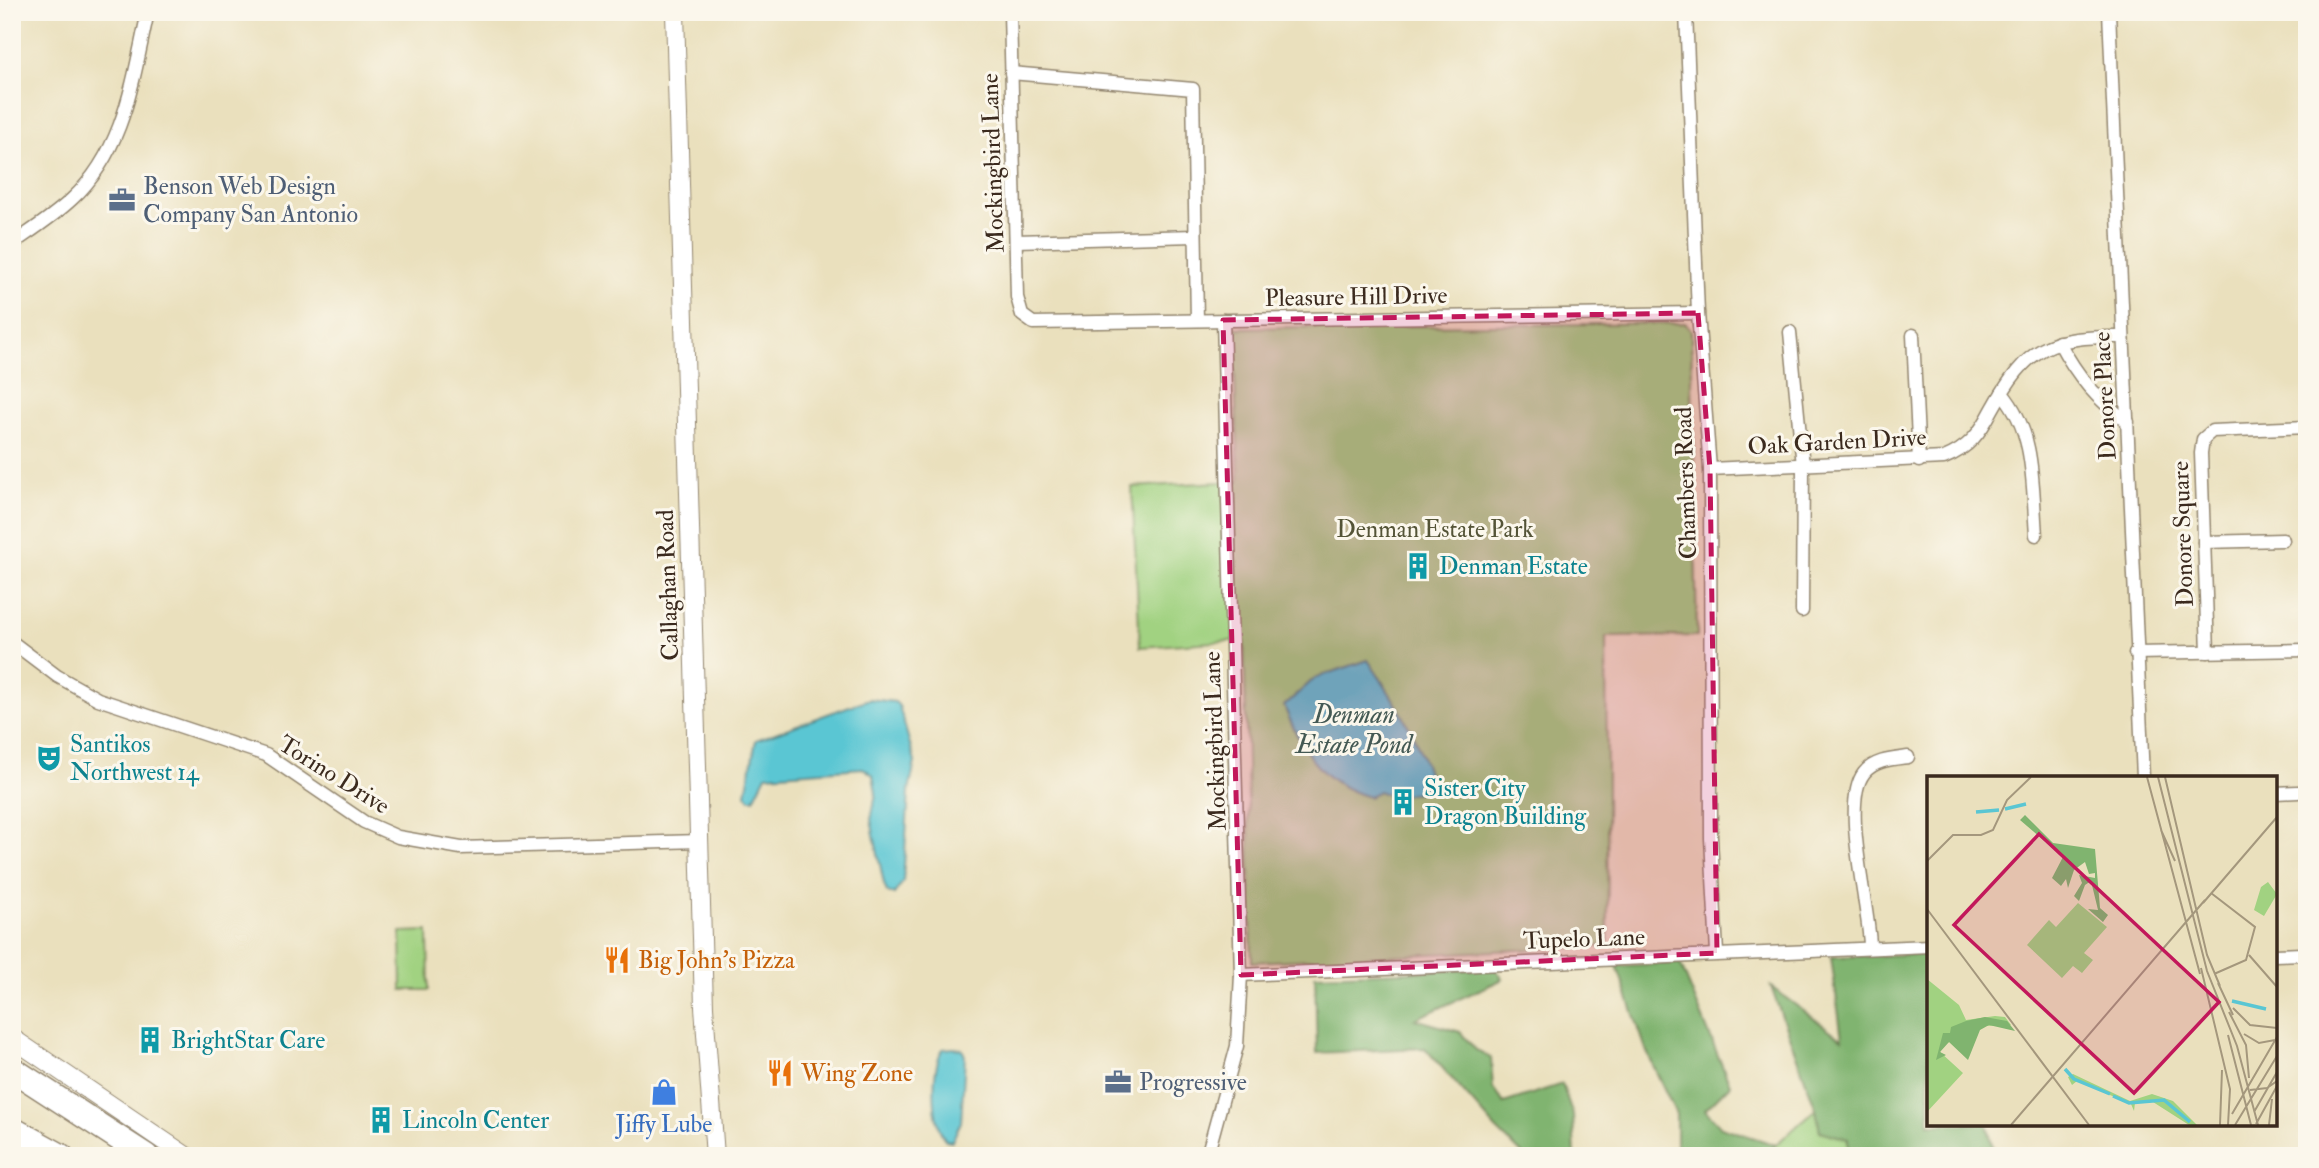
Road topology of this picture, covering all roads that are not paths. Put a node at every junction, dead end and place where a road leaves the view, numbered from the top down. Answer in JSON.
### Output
{"nodes":[{"id":1,"x":148,"y":12,"type":"edge"},
{"id":2,"x":675,"y":12,"type":"edge"},
{"id":3,"x":1010,"y":12,"type":"edge"},
{"id":4,"x":1685,"y":12,"type":"edge"},
{"id":5,"x":2109,"y":12,"type":"edge"},
{"id":6,"x":1012,"y":73,"type":"junction"},
{"id":7,"x":1195,"y":236,"type":"junction"},
{"id":8,"x":1016,"y":241,"type":"junction"},
{"id":9,"x":12,"y":244,"type":"edge"},
{"id":10,"x":1021,"y":311,"type":"joint"},
{"id":11,"x":1698,"y":313,"type":"junction"},
{"id":12,"x":1198,"y":320,"type":"junction"},
{"id":13,"x":1223,"y":320,"type":"junction"},
{"id":14,"x":1790,"y":332,"type":"dead end"},
{"id":15,"x":1913,"y":335,"type":"dead end"},
{"id":16,"x":2122,"y":337,"type":"junction"},
{"id":17,"x":2059,"y":342,"type":"junction"},
{"id":18,"x":2002,"y":393,"type":"junction"},
{"id":19,"x":2128,"y":422,"type":"junction"},
{"id":20,"x":2307,"y":427,"type":"edge"},
{"id":21,"x":1919,"y":461,"type":"junction"},
{"id":22,"x":1802,"y":466,"type":"junction"},
{"id":23,"x":1710,"y":469,"type":"junction"},
{"id":24,"x":2036,"y":535,"type":"dead end"},
{"id":25,"x":2283,"y":540,"type":"dead end"},
{"id":26,"x":2204,"y":542,"type":"junction"},
{"id":27,"x":1802,"y":611,"type":"dead end"},
{"id":28,"x":12,"y":642,"type":"edge"},
{"id":29,"x":2307,"y":650,"type":"edge"},
{"id":30,"x":2208,"y":652,"type":"junction"},
{"id":31,"x":2136,"y":653,"type":"junction"},
{"id":32,"x":1908,"y":757,"type":"dead end"},
{"id":33,"x":2143,"y":776,"type":"edge"},
{"id":34,"x":2298,"y":792,"type":"dead end"},
{"id":35,"x":2277,"y":793,"type":"edge"},
{"id":36,"x":700,"y":841,"type":"junction"},
{"id":37,"x":1927,"y":946,"type":"edge"},
{"id":38,"x":1870,"y":947,"type":"junction"},
{"id":39,"x":1717,"y":953,"type":"junction"},
{"id":40,"x":2301,"y":954,"type":"dead end"},
{"id":41,"x":2277,"y":956,"type":"edge"},
{"id":42,"x":1241,"y":975,"type":"junction"},
{"id":43,"x":12,"y":1038,"type":"edge"},
{"id":44,"x":12,"y":1069,"type":"edge"},
{"id":45,"x":12,"y":1129,"type":"edge"},
{"id":46,"x":12,"y":1150,"type":"edge"},
{"id":47,"x":26,"y":1156,"type":"edge"},
{"id":48,"x":61,"y":1156,"type":"edge"},
{"id":49,"x":146,"y":1156,"type":"edge"},
{"id":50,"x":186,"y":1156,"type":"edge"},
{"id":51,"x":715,"y":1156,"type":"edge"},
{"id":52,"x":1207,"y":1156,"type":"edge"}],
"edges":[{"from":1,"to":9,"type":"street"},
{"from":2,"to":36,"type":"main road","name":"Callaghan Road"},
{"from":3,"to":6,"type":"street","name":"Mockingbird Lane"},
{"from":4,"to":11,"type":"street","name":"Chambers Road"},
{"from":5,"to":16,"type":"street","name":"Donore Place"},
{"from":6,"to":7,"type":"street"},
{"from":6,"to":8,"type":"street","name":"Mockingbird Lane"},
{"from":7,"to":8,"type":"street"},
{"from":7,"to":12,"type":"street"},
{"from":8,"to":10,"type":"street","name":"Mockingbird Lane"},
{"from":10,"to":12,"type":"street","name":"Pleasure Hill Drive"},
{"from":11,"to":13,"type":"street","name":"Pleasure Hill Drive"},
{"from":11,"to":23,"type":"street","name":"Chambers Road"},
{"from":12,"to":13,"type":"street","name":"Pleasure Hill Drive"},
{"from":13,"to":42,"type":"street","name":"Mockingbird Lane"},
{"from":14,"to":22,"type":"street"},
{"from":15,"to":21,"type":"street"},
{"from":16,"to":17,"type":"street","name":"Oak Garden Drive"},
{"from":16,"to":19,"type":"street","name":"Donore Place"},
{"from":17,"to":18,"type":"street","name":"Oak Garden Drive"},
{"from":17,"to":19,"type":"street"},
{"from":18,"to":21,"type":"street","name":"Oak Garden Drive"},
{"from":18,"to":24,"type":"street"},
{"from":19,"to":31,"type":"street","name":"Donore Place"},
{"from":20,"to":26,"type":"street","name":"Donore Square"},
{"from":21,"to":22,"type":"street","name":"Oak Garden Drive"},
{"from":22,"to":23,"type":"street","name":"Oak Garden Drive"},
{"from":22,"to":27,"type":"street"},
{"from":23,"to":39,"type":"street","name":"Chambers Road"},
{"from":25,"to":26,"type":"street"},
{"from":26,"to":30,"type":"street","name":"Donore Square"},
{"from":28,"to":36,"type":"street","name":"Torino Drive"},
{"from":29,"to":30,"type":"street"},
{"from":30,"to":31,"type":"street"},
{"from":31,"to":33,"type":"street","name":"Donore Place"},
{"from":32,"to":38,"type":"street"},
{"from":34,"to":35,"type":"street"},
{"from":36,"to":51,"type":"main road","name":"Callaghan Road"},
{"from":37,"to":38,"type":"street","name":"Tupelo Lane"},
{"from":38,"to":39,"type":"street","name":"Tupelo Lane"},
{"from":39,"to":42,"type":"street","name":"Tupelo Lane"},
{"from":40,"to":41,"type":"street"},
{"from":42,"to":52,"type":"street","name":"Mockingbird Lane"},
{"from":43,"to":50,"type":"main road"},
{"from":44,"to":49,"type":"highway"},
{"from":45,"to":48,"type":"highway"},
{"from":46,"to":47,"type":"highway"}]}
